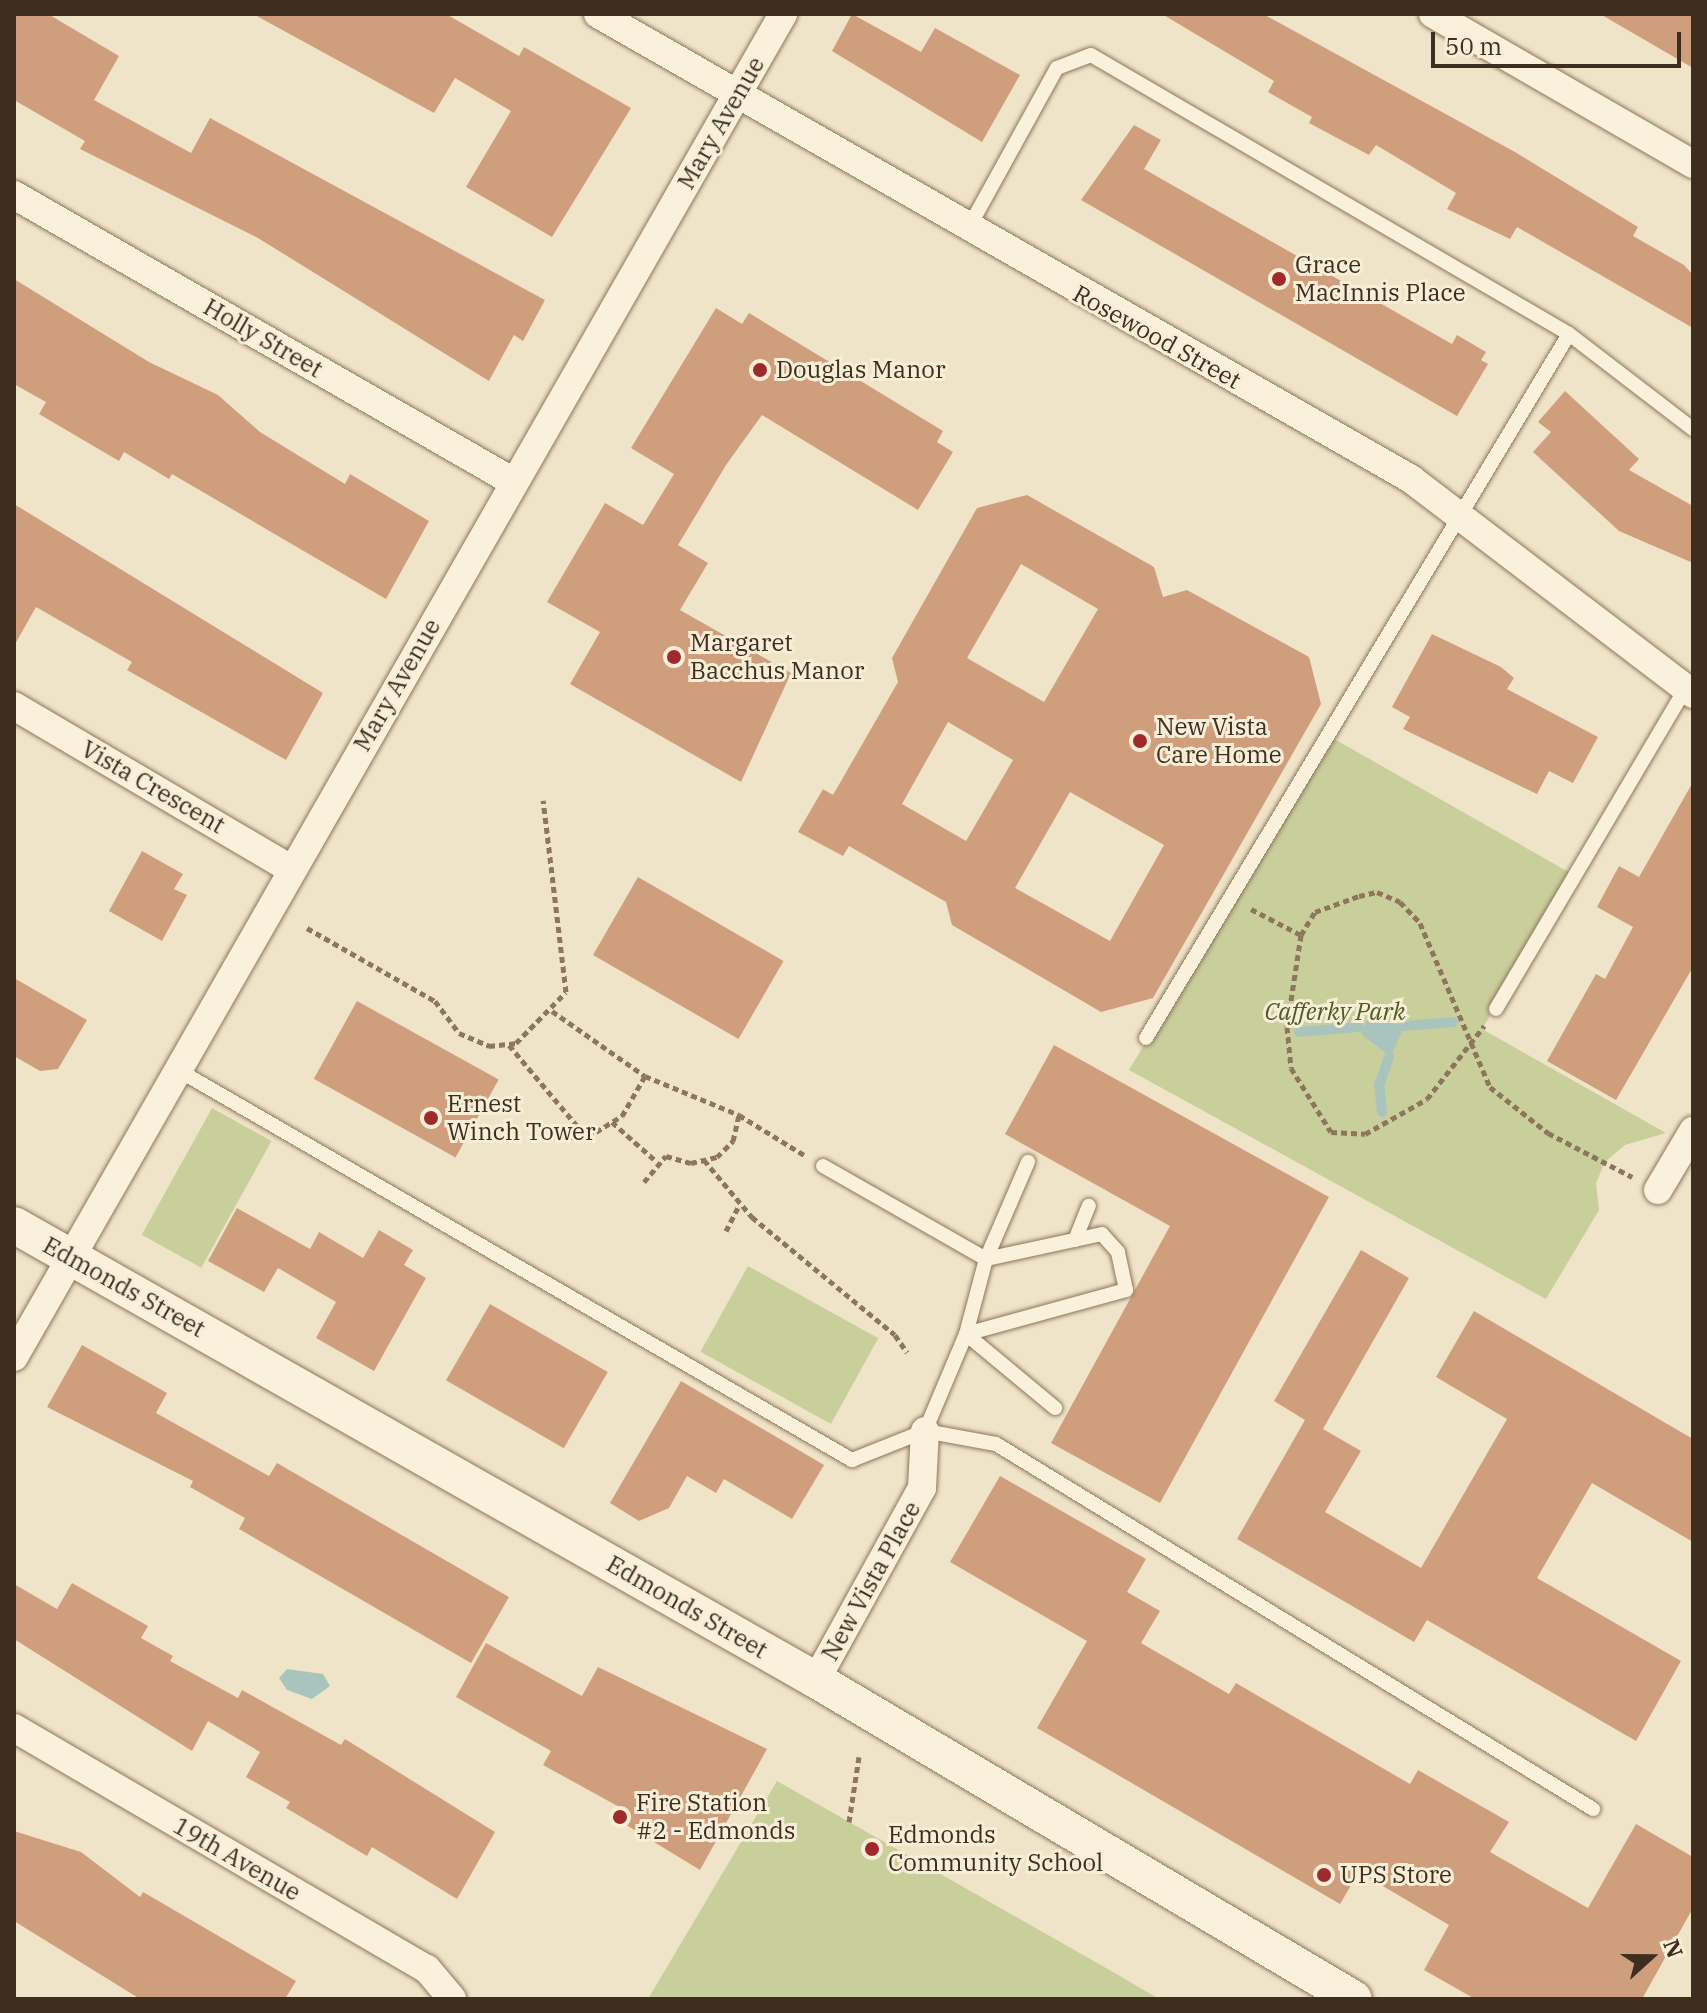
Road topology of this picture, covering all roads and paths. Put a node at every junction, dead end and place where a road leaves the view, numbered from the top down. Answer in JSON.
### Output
{"nodes":[{"id":1,"x":598,"y":14,"type":"edge"},
{"id":2,"x":783,"y":14,"type":"edge"},
{"id":3,"x":1433,"y":14,"type":"edge"},
{"id":4,"x":737,"y":93,"type":"junction"},
{"id":5,"x":1693,"y":164,"type":"edge"},
{"id":6,"x":14,"y":195,"type":"edge"},
{"id":7,"x":968,"y":229,"type":"junction"},
{"id":8,"x":1569,"y":334,"type":"junction"},
{"id":9,"x":1693,"y":429,"type":"edge"},
{"id":10,"x":512,"y":481,"type":"junction"},
{"id":11,"x":1457,"y":510,"type":"junction"},
{"id":12,"x":1689,"y":691,"type":"edge"},
{"id":13,"x":14,"y":706,"type":"edge"},
{"id":14,"x":543,"y":800,"type":"dead end"},
{"id":15,"x":291,"y":869,"type":"junction"},
{"id":16,"x":1231,"y":898,"type":"junction"},
{"id":17,"x":307,"y":928,"type":"dead end"},
{"id":18,"x":1301,"y":935,"type":"junction"},
{"id":19,"x":1496,"y":1009,"type":"joint"},
{"id":20,"x":552,"y":1011,"type":"junction"},
{"id":21,"x":1146,"y":1038,"type":"dead end"},
{"id":22,"x":1471,"y":1044,"type":"junction"},
{"id":23,"x":509,"y":1045,"type":"junction"},
{"id":24,"x":178,"y":1070,"type":"junction"},
{"id":25,"x":645,"y":1076,"type":"junction"},
{"id":26,"x":739,"y":1115,"type":"junction"},
{"id":27,"x":612,"y":1122,"type":"junction"},
{"id":28,"x":579,"y":1128,"type":"junction"},
{"id":29,"x":1693,"y":1131,"type":"edge"},
{"id":30,"x":571,"y":1139,"type":"dead end"},
{"id":31,"x":655,"y":1160,"type":"junction"},
{"id":32,"x":704,"y":1160,"type":"junction"},
{"id":33,"x":1028,"y":1162,"type":"dead end"},
{"id":34,"x":823,"y":1166,"type":"joint"},
{"id":35,"x":644,"y":1182,"type":"dead end"},
{"id":36,"x":1658,"y":1190,"type":"joint"},
{"id":37,"x":739,"y":1205,"type":"junction"},
{"id":38,"x":1089,"y":1206,"type":"dead end"},
{"id":39,"x":14,"y":1225,"type":"edge"},
{"id":40,"x":726,"y":1231,"type":"dead end"},
{"id":41,"x":1075,"y":1240,"type":"junction"},
{"id":42,"x":71,"y":1258,"type":"junction"},
{"id":43,"x":986,"y":1259,"type":"junction"},
{"id":44,"x":966,"y":1334,"type":"junction"},
{"id":45,"x":907,"y":1352,"type":"dead end"},
{"id":46,"x":14,"y":1357,"type":"edge"},
{"id":47,"x":1055,"y":1408,"type":"dead end"},
{"id":48,"x":925,"y":1431,"type":"junction"},
{"id":49,"x":816,"y":1680,"type":"junction"},
{"id":50,"x":14,"y":1728,"type":"edge"},
{"id":51,"x":859,"y":1757,"type":"dead end"},
{"id":52,"x":1593,"y":1809,"type":"dead end"},
{"id":53,"x":849,"y":1822,"type":"dead end"},
{"id":54,"x":452,"y":1999,"type":"edge"},
{"id":55,"x":1354,"y":1999,"type":"edge"}],
"edges":[{"from":1,"to":4,"type":"street","name":"Rosewood Street"},
{"from":2,"to":4,"type":"street","name":"Mary Avenue"},
{"from":3,"to":5,"type":"street"},
{"from":4,"to":7,"type":"street","name":"Rosewood Street"},
{"from":4,"to":10,"type":"street","name":"Mary Avenue"},
{"from":6,"to":10,"type":"street","name":"Holly Street"},
{"from":7,"to":8,"type":"lane"},
{"from":7,"to":11,"type":"street","name":"Rosewood Street"},
{"from":8,"to":9,"type":"lane"},
{"from":8,"to":11,"type":"lane"},
{"from":10,"to":15,"type":"street","name":"Mary Avenue"},
{"from":11,"to":12,"type":"street","name":"Rosewood Street"},
{"from":11,"to":16,"type":"lane"},
{"from":12,"to":19,"type":"lane"},
{"from":13,"to":15,"type":"street","name":"Vista Crescent"},
{"from":14,"to":20,"type":"path"},
{"from":15,"to":24,"type":"street","name":"Mary Avenue"},
{"from":16,"to":18,"type":"path"},
{"from":16,"to":21,"type":"lane"},
{"from":17,"to":23,"type":"path"},
{"from":18,"to":22,"type":"path"},
{"from":18,"to":22,"type":"path"},
{"from":19,"to":22,"type":"path"},
{"from":20,"to":23,"type":"path"},
{"from":20,"to":25,"type":"path"},
{"from":22,"to":36,"type":"path"},
{"from":23,"to":28,"type":"path"},
{"from":24,"to":42,"type":"street","name":"Mary Avenue"},
{"from":24,"to":48,"type":"lane"},
{"from":25,"to":26,"type":"path"},
{"from":25,"to":27,"type":"path"},
{"from":26,"to":32,"type":"path"},
{"from":26,"to":34,"type":"path"},
{"from":27,"to":28,"type":"path"},
{"from":27,"to":31,"type":"path"},
{"from":28,"to":30,"type":"path"},
{"from":29,"to":36,"type":"street"},
{"from":31,"to":32,"type":"path"},
{"from":31,"to":35,"type":"path"},
{"from":32,"to":37,"type":"path"},
{"from":33,"to":43,"type":"lane"},
{"from":34,"to":43,"type":"lane"},
{"from":37,"to":40,"type":"path"},
{"from":37,"to":45,"type":"path"},
{"from":38,"to":41,"type":"lane"},
{"from":39,"to":42,"type":"street","name":"Edmonds Street"},
{"from":41,"to":43,"type":"lane"},
{"from":41,"to":44,"type":"lane"},
{"from":42,"to":46,"type":"street","name":"Mary Avenue"},
{"from":42,"to":49,"type":"street","name":"Edmonds Street"},
{"from":43,"to":44,"type":"lane"},
{"from":44,"to":47,"type":"lane"},
{"from":44,"to":48,"type":"lane"},
{"from":48,"to":49,"type":"street","name":"New Vista Place"},
{"from":48,"to":52,"type":"lane"},
{"from":49,"to":55,"type":"street","name":"Edmonds Street"},
{"from":50,"to":54,"type":"street","name":"19th Avenue"},
{"from":51,"to":53,"type":"path"}]}
